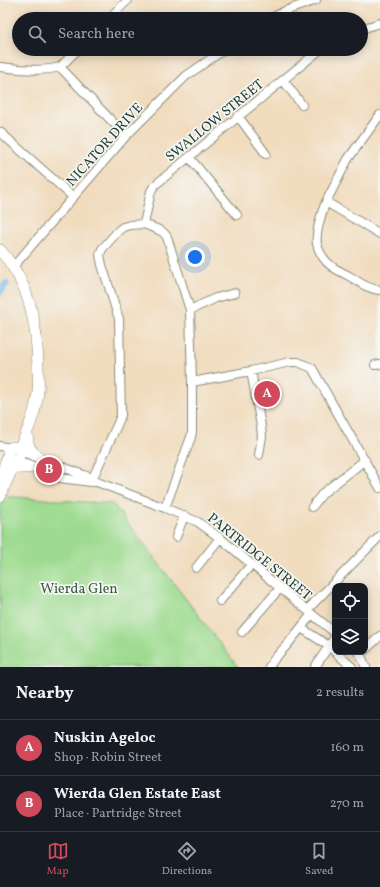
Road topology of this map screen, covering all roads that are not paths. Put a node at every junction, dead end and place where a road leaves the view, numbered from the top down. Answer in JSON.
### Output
{"nodes":[{"id":1,"x":128,"y":0,"type":"edge"},
{"id":2,"x":316,"y":0,"type":"edge"},
{"id":3,"x":115,"y":12,"type":"edge"},
{"id":4,"x":283,"y":12,"type":"edge"},
{"id":5,"x":380,"y":22,"type":"edge"},
{"id":6,"x":368,"y":26,"type":"edge"},
{"id":7,"x":71,"y":56,"type":"edge"},
{"id":8,"x":215,"y":56,"type":"edge"},
{"id":9,"x":312,"y":56,"type":"edge"},
{"id":10,"x":0,"y":67,"type":"edge"},
{"id":11,"x":60,"y":67,"type":"junction"},
{"id":12,"x":283,"y":80,"type":"junction"},
{"id":13,"x":302,"y":105,"type":"dead end"},
{"id":14,"x":238,"y":116,"type":"junction"},
{"id":15,"x":379,"y":118,"type":"edge"},
{"id":16,"x":0,"y":132,"type":"edge"},
{"id":17,"x":126,"y":136,"type":"junction"},
{"id":18,"x":266,"y":154,"type":"dead end"},
{"id":19,"x":189,"y":157,"type":"junction"},
{"id":20,"x":73,"y":197,"type":"junction"},
{"id":21,"x":326,"y":202,"type":"junction"},
{"id":22,"x":237,"y":215,"type":"dead end"},
{"id":23,"x":144,"y":224,"type":"junction"},
{"id":24,"x":380,"y":234,"type":"edge"},
{"id":25,"x":0,"y":250,"type":"edge"},
{"id":26,"x":13,"y":267,"type":"junction"},
{"id":27,"x":380,"y":290,"type":"edge"},
{"id":28,"x":235,"y":293,"type":"dead end"},
{"id":29,"x":190,"y":310,"type":"junction"},
{"id":30,"x":251,"y":371,"type":"junction"},
{"id":31,"x":38,"y":381,"type":"junction"},
{"id":32,"x":192,"y":382,"type":"junction"},
{"id":33,"x":27,"y":430,"type":"junction"},
{"id":34,"x":11,"y":454,"type":"edge"},
{"id":35,"x":259,"y":455,"type":"dead end"},
{"id":36,"x":365,"y":460,"type":"junction"},
{"id":37,"x":38,"y":463,"type":"junction"},
{"id":38,"x":0,"y":479,"type":"edge"},
{"id":39,"x":93,"y":481,"type":"junction"},
{"id":40,"x":380,"y":488,"type":"edge"},
{"id":41,"x":0,"y":496,"type":"edge"},
{"id":42,"x":312,"y":507,"type":"dead end"},
{"id":43,"x":165,"y":508,"type":"junction"},
{"id":44,"x":184,"y":516,"type":"junction"},
{"id":45,"x":380,"y":536,"type":"edge"},
{"id":46,"x":176,"y":537,"type":"dead end"},
{"id":47,"x":220,"y":538,"type":"junction"},
{"id":48,"x":251,"y":565,"type":"junction"},
{"id":49,"x":196,"y":568,"type":"dead end"},
{"id":50,"x":280,"y":588,"type":"junction"},
{"id":51,"x":220,"y":601,"type":"dead end"},
{"id":52,"x":309,"y":612,"type":"junction"},
{"id":53,"x":301,"y":628,"type":"junction"},
{"id":54,"x":332,"y":631,"type":"edge"},
{"id":55,"x":242,"y":632,"type":"dead end"},
{"id":56,"x":380,"y":636,"type":"edge"},
{"id":57,"x":368,"y":647,"type":"edge"},
{"id":58,"x":332,"y":649,"type":"edge"},
{"id":59,"x":332,"y":651,"type":"edge"},
{"id":60,"x":339,"y":655,"type":"edge"},
{"id":61,"x":363,"y":655,"type":"edge"},
{"id":62,"x":269,"y":667,"type":"edge"},
{"id":63,"x":315,"y":667,"type":"edge"},
{"id":64,"x":352,"y":667,"type":"edge"},
{"id":65,"x":366,"y":667,"type":"edge"}],
"edges":[{"from":1,"to":3,"type":"street"},
{"from":2,"to":4,"type":"street"},
{"from":5,"to":6,"type":"street"},
{"from":7,"to":11,"type":"street"},
{"from":8,"to":17,"type":"street","name":"NICATOR DRIVE"},
{"from":9,"to":12,"type":"street","name":"SWALLOW STREET"},
{"from":10,"to":11,"type":"street"},
{"from":11,"to":17,"type":"street"},
{"from":12,"to":13,"type":"street"},
{"from":12,"to":14,"type":"street","name":"SWALLOW STREET"},
{"from":14,"to":18,"type":"street"},
{"from":14,"to":19,"type":"street","name":"SWALLOW STREET"},
{"from":15,"to":21,"type":"street"},
{"from":16,"to":20,"type":"street"},
{"from":17,"to":20,"type":"street","name":"NICATOR DRIVE"},
{"from":19,"to":22,"type":"street"},
{"from":19,"to":23,"type":"street","name":"SWALLOW STREET"},
{"from":20,"to":26,"type":"street","name":"NICATOR DRIVE"},
{"from":21,"to":24,"type":"street"},
{"from":21,"to":27,"type":"street"},
{"from":23,"to":29,"type":"street"},
{"from":23,"to":39,"type":"street"},
{"from":25,"to":26,"type":"street"},
{"from":26,"to":31,"type":"street"},
{"from":28,"to":29,"type":"street"},
{"from":29,"to":32,"type":"street"},
{"from":30,"to":32,"type":"street"},
{"from":30,"to":35,"type":"street"},
{"from":30,"to":36,"type":"street"},
{"from":31,"to":33,"type":"street"},
{"from":31,"to":34,"type":"street"},
{"from":32,"to":43,"type":"street"},
{"from":33,"to":34,"type":"street"},
{"from":33,"to":37,"type":"street"},
{"from":34,"to":37,"type":"street","name":"PARTRIDGE STREET"},
{"from":34,"to":37,"type":"street"},
{"from":34,"to":38,"type":"street"},
{"from":34,"to":41,"type":"street"},
{"from":36,"to":40,"type":"street"},
{"from":36,"to":42,"type":"street"},
{"from":37,"to":39,"type":"street","name":"PARTRIDGE STREET"},
{"from":39,"to":43,"type":"street","name":"PARTRIDGE STREET"},
{"from":43,"to":44,"type":"street","name":"PARTRIDGE STREET"},
{"from":44,"to":46,"type":"street"},
{"from":44,"to":47,"type":"street","name":"PARTRIDGE STREET"},
{"from":45,"to":52,"type":"street"},
{"from":47,"to":48,"type":"street","name":"PARTRIDGE STREET"},
{"from":47,"to":49,"type":"street"},
{"from":48,"to":50,"type":"street","name":"PARTRIDGE STREET"},
{"from":48,"to":51,"type":"street"},
{"from":50,"to":52,"type":"street","name":"PARTRIDGE STREET"},
{"from":50,"to":55,"type":"street"},
{"from":52,"to":53,"type":"street"},
{"from":52,"to":54,"type":"street","name":"PARTRIDGE STREET"},
{"from":53,"to":58,"type":"street"},
{"from":53,"to":62,"type":"street"},
{"from":56,"to":57,"type":"street"},
{"from":59,"to":63,"type":"street"},
{"from":60,"to":64,"type":"street"},
{"from":61,"to":65,"type":"street"}]}
